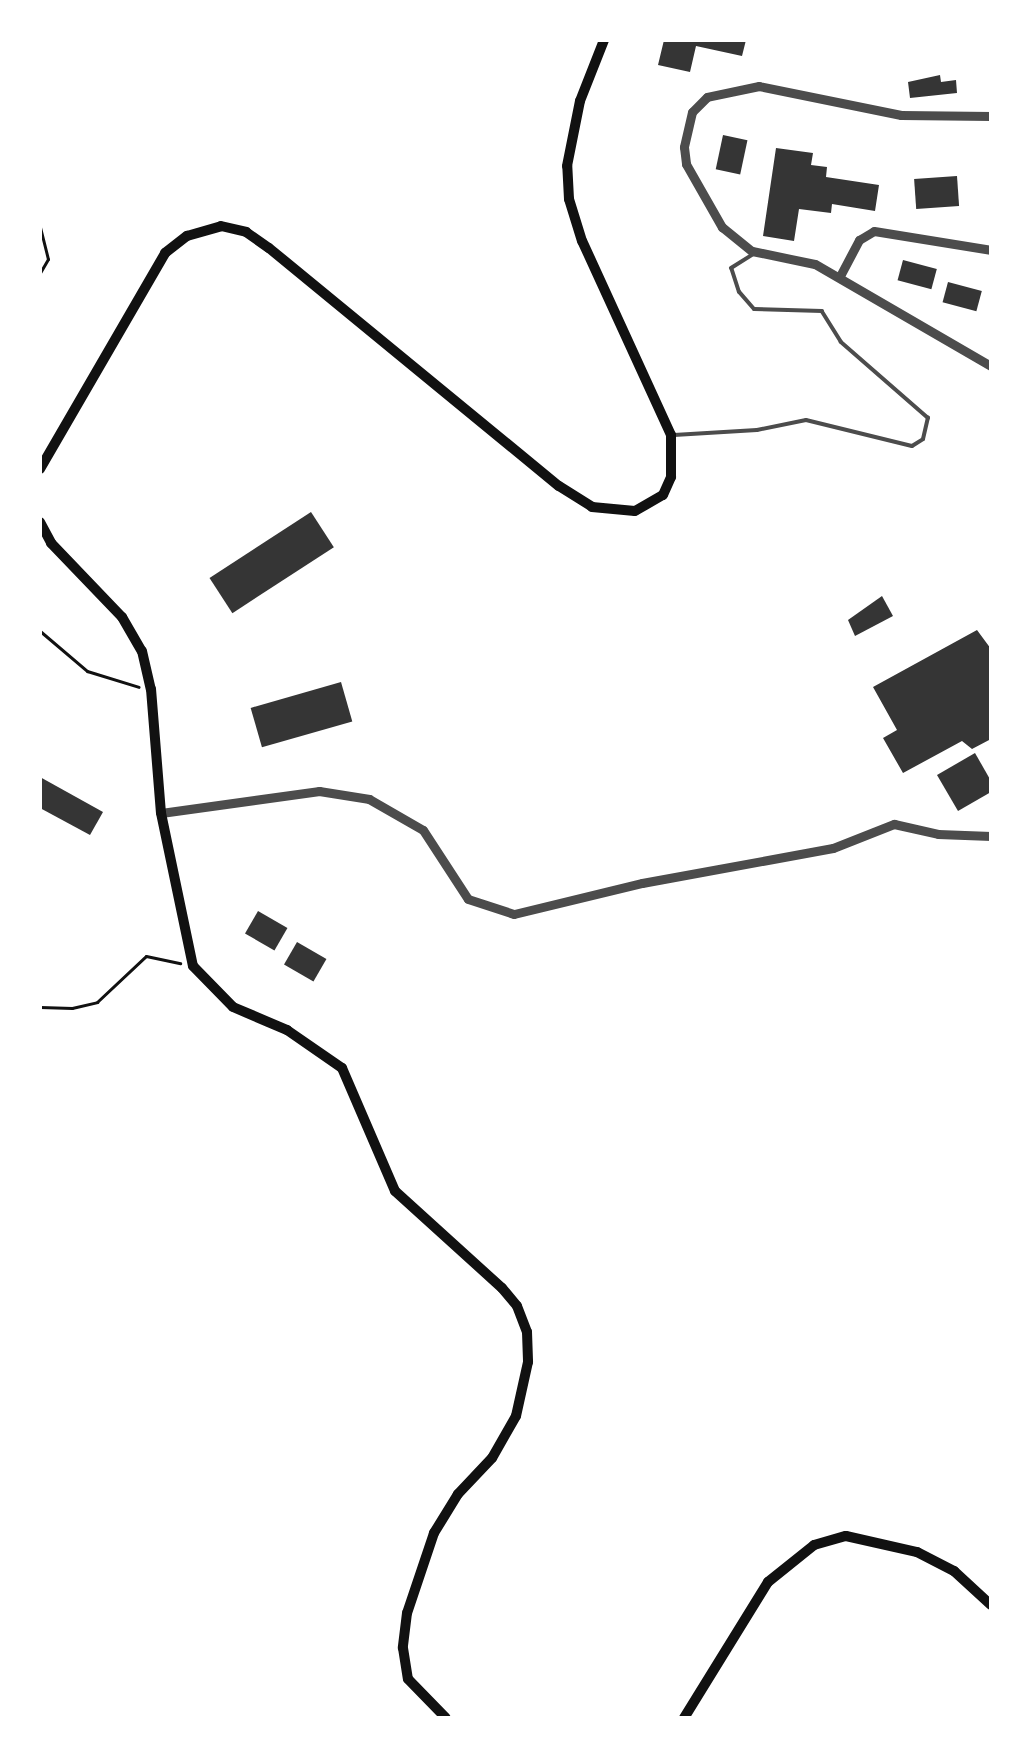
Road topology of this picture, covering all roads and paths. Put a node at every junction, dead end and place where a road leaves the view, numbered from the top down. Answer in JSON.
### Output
{"nodes":[{"id":1,"x":604,"y":40,"type":"edge"},
{"id":2,"x":991,"y":116,"type":"edge"},
{"id":3,"x":40,"y":227,"type":"edge"},
{"id":4,"x":991,"y":250,"type":"edge"},
{"id":5,"x":757,"y":252,"type":"junction"},
{"id":6,"x":40,"y":273,"type":"edge"},
{"id":7,"x":840,"y":276,"type":"junction"},
{"id":8,"x":991,"y":366,"type":"edge"},
{"id":9,"x":671,"y":435,"type":"junction"},
{"id":10,"x":40,"y":469,"type":"edge"},
{"id":11,"x":40,"y":522,"type":"edge"},
{"id":12,"x":40,"y":631,"type":"edge"},
{"id":13,"x":151,"y":689,"type":"junction"},
{"id":14,"x":161,"y":813,"type":"junction"},
{"id":15,"x":991,"y":836,"type":"edge"},
{"id":16,"x":193,"y":966,"type":"junction"},
{"id":17,"x":40,"y":1007,"type":"edge"},
{"id":18,"x":991,"y":1605,"type":"edge"},
{"id":19,"x":446,"y":1718,"type":"edge"},
{"id":20,"x":684,"y":1718,"type":"edge"}],
"edges":[{"from":1,"to":9,"type":"main road"},
{"from":2,"to":5,"type":"street"},
{"from":3,"to":6,"type":"path"},
{"from":4,"to":7,"type":"street"},
{"from":5,"to":7,"type":"street"},
{"from":5,"to":9,"type":"lane"},
{"from":7,"to":8,"type":"street"},
{"from":9,"to":10,"type":"main road"},
{"from":11,"to":13,"type":"main road"},
{"from":12,"to":13,"type":"path"},
{"from":13,"to":14,"type":"main road"},
{"from":14,"to":15,"type":"street"},
{"from":14,"to":16,"type":"main road"},
{"from":16,"to":17,"type":"path"},
{"from":16,"to":19,"type":"main road"},
{"from":18,"to":20,"type":"main road"}]}
